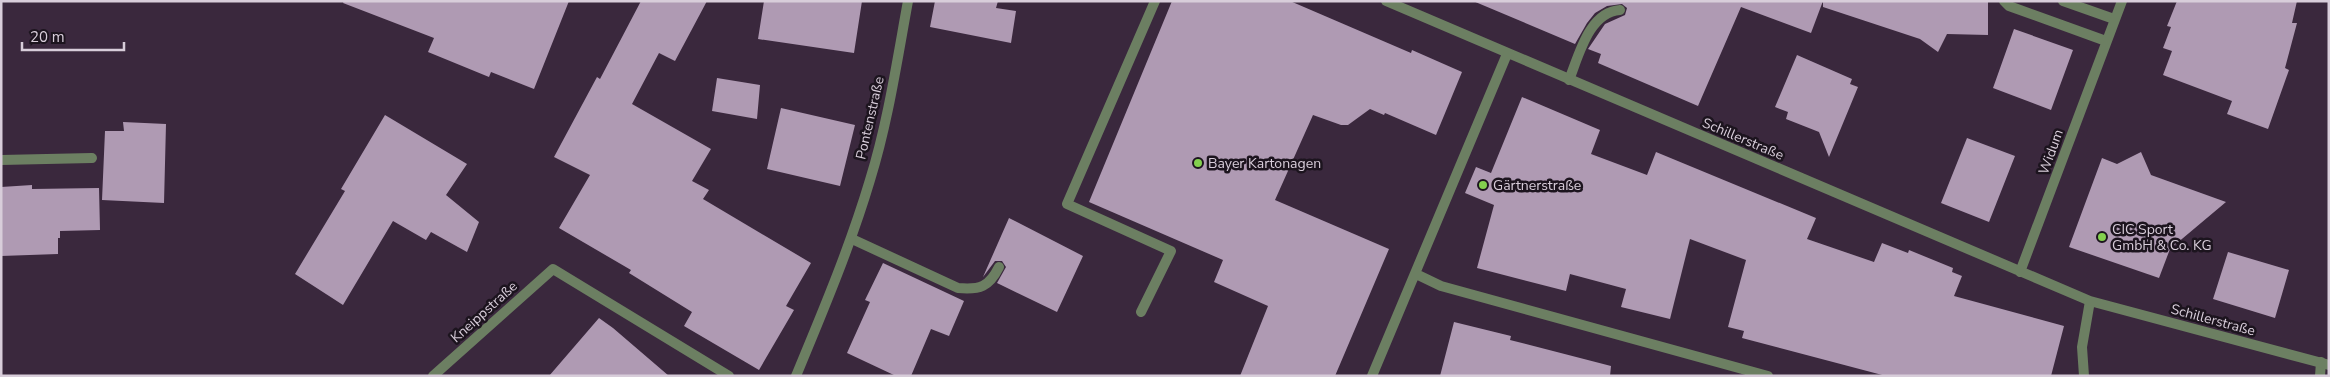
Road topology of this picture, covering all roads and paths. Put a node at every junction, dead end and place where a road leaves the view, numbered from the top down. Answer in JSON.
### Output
{"nodes":[{"id":1,"x":908,"y":1,"type":"edge"},
{"id":2,"x":1154,"y":1,"type":"edge"},
{"id":3,"x":1386,"y":1,"type":"edge"},
{"id":4,"x":2004,"y":1,"type":"edge"},
{"id":5,"x":2063,"y":1,"type":"edge"},
{"id":6,"x":2122,"y":1,"type":"edge"},
{"id":7,"x":1620,"y":10,"type":"dead end"},
{"id":8,"x":2114,"y":20,"type":"junction"},
{"id":9,"x":2106,"y":41,"type":"junction"},
{"id":10,"x":1507,"y":54,"type":"junction"},
{"id":11,"x":1569,"y":80,"type":"junction"},
{"id":12,"x":92,"y":158,"type":"dead end"},
{"id":13,"x":1,"y":160,"type":"edge"},
{"id":14,"x":852,"y":239,"type":"junction"},
{"id":15,"x":999,"y":267,"type":"dead end"},
{"id":16,"x":2020,"y":272,"type":"junction"},
{"id":17,"x":1416,"y":274,"type":"junction"},
{"id":18,"x":2090,"y":300,"type":"junction"},
{"id":19,"x":1141,"y":312,"type":"dead end"},
{"id":20,"x":2325,"y":364,"type":"edge"},
{"id":21,"x":433,"y":376,"type":"edge"},
{"id":22,"x":729,"y":376,"type":"edge"},
{"id":23,"x":796,"y":376,"type":"edge"},
{"id":24,"x":1372,"y":376,"type":"edge"},
{"id":25,"x":1768,"y":376,"type":"edge"},
{"id":26,"x":2084,"y":376,"type":"edge"},
{"id":27,"x":2320,"y":376,"type":"edge"}],
"edges":[{"from":1,"to":14,"type":"street","name":"Pontenstraße"},
{"from":2,"to":19,"type":"street"},
{"from":3,"to":10,"type":"street","name":"Schillerstraße"},
{"from":4,"to":9,"type":"street"},
{"from":5,"to":8,"type":"street"},
{"from":6,"to":8,"type":"street","name":"Widum"},
{"from":7,"to":11,"type":"street"},
{"from":8,"to":9,"type":"street","name":"Widum"},
{"from":9,"to":16,"type":"street","name":"Widum"},
{"from":10,"to":11,"type":"street","name":"Schillerstraße"},
{"from":10,"to":17,"type":"street"},
{"from":11,"to":16,"type":"street","name":"Schillerstraße"},
{"from":12,"to":13,"type":"street"},
{"from":14,"to":15,"type":"street"},
{"from":14,"to":23,"type":"street","name":"Pontenstraße"},
{"from":16,"to":18,"type":"street","name":"Schillerstraße"},
{"from":17,"to":24,"type":"street"},
{"from":17,"to":25,"type":"street"},
{"from":18,"to":20,"type":"street","name":"Schillerstraße"},
{"from":18,"to":26,"type":"street"},
{"from":20,"to":27,"type":"street"},
{"from":21,"to":22,"type":"street","name":"Kneippstraße"}]}
